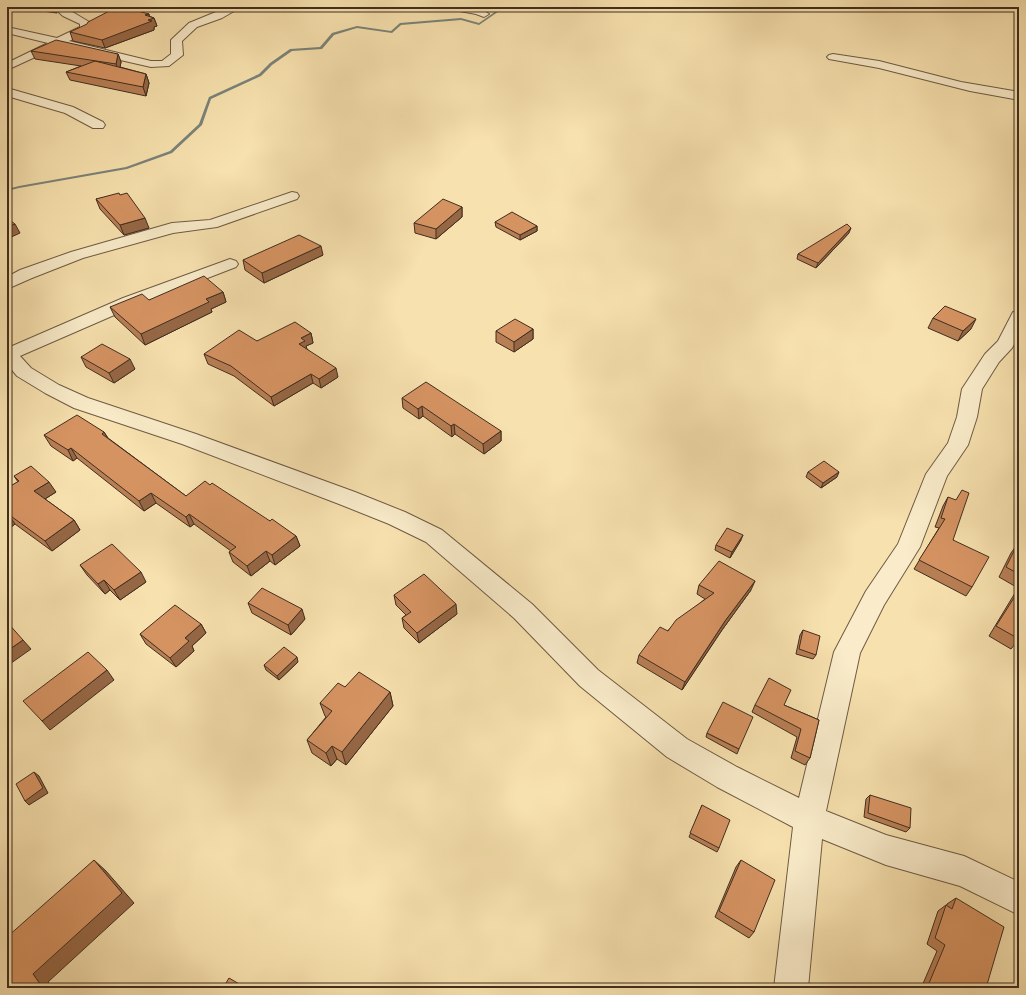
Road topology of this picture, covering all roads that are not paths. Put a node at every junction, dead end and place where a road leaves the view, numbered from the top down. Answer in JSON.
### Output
{"nodes":[{"id":1,"x":58,"y":7,"type":"edge"},
{"id":2,"x":236,"y":7,"type":"edge"},
{"id":3,"x":453,"y":7,"type":"edge"},
{"id":4,"x":484,"y":14,"type":"dead end"},
{"id":5,"x":7,"y":30,"type":"edge"},
{"id":6,"x":60,"y":42,"type":"junction"},
{"id":7,"x":833,"y":57,"type":"dead end"},
{"id":8,"x":7,"y":66,"type":"edge"},
{"id":9,"x":7,"y":92,"type":"edge"},
{"id":10,"x":1019,"y":96,"type":"edge"},
{"id":11,"x":98,"y":125,"type":"dead end"},
{"id":12,"x":292,"y":196,"type":"dead end"},
{"id":13,"x":230,"y":264,"type":"dead end"},
{"id":14,"x":7,"y":284,"type":"edge"},
{"id":15,"x":1019,"y":316,"type":"edge"},
{"id":16,"x":8,"y":353,"type":"edge"},
{"id":17,"x":809,"y":819,"type":"junction"},
{"id":18,"x":1019,"y":899,"type":"edge"},
{"id":19,"x":791,"y":988,"type":"edge"}],
"edges":[{"from":1,"to":6,"type":"street"},
{"from":2,"to":6,"type":"street"},
{"from":3,"to":4,"type":"street"},
{"from":5,"to":6,"type":"street"},
{"from":6,"to":8,"type":"street"},
{"from":7,"to":10,"type":"street"},
{"from":9,"to":11,"type":"street"},
{"from":12,"to":14,"type":"street"},
{"from":13,"to":16,"type":"street"},
{"from":15,"to":17,"type":"street"},
{"from":16,"to":17,"type":"street"},
{"from":17,"to":18,"type":"street"},
{"from":17,"to":19,"type":"street"}]}
